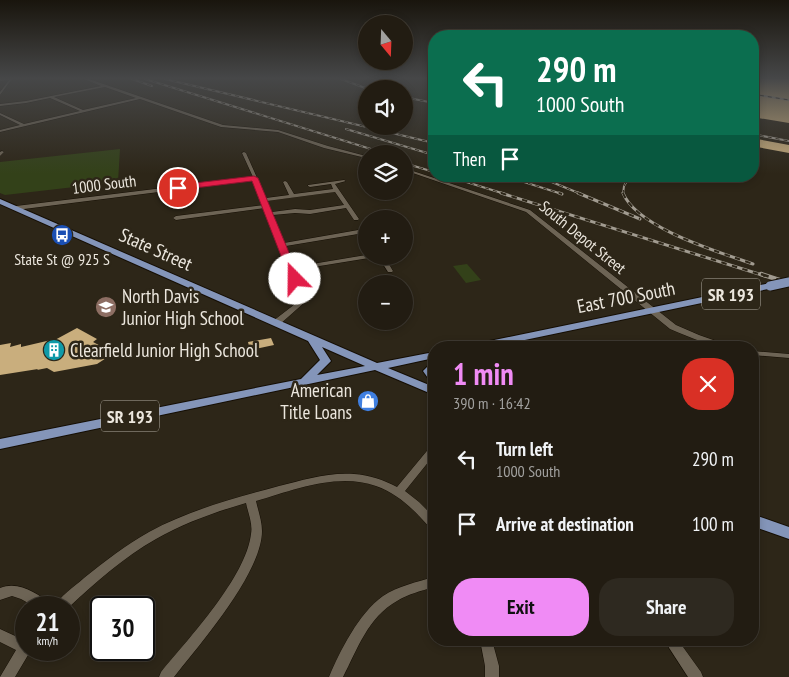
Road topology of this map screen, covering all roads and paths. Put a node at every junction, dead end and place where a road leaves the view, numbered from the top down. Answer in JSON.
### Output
{"nodes":[{"id":1,"x":79,"y":111,"type":"edge"},
{"id":2,"x":84,"y":111,"type":"edge"},
{"id":3,"x":176,"y":111,"type":"edge"},
{"id":4,"x":0,"y":114,"type":"edge"},
{"id":5,"x":22,"y":125,"type":"junction"},
{"id":6,"x":0,"y":130,"type":"edge"},
{"id":7,"x":244,"y":153,"type":"dead end"},
{"id":8,"x":358,"y":155,"type":"edge"},
{"id":9,"x":413,"y":172,"type":"edge"},
{"id":10,"x":428,"y":177,"type":"edge"},
{"id":11,"x":254,"y":178,"type":"junction"},
{"id":12,"x":285,"y":182,"type":"dead end"},
{"id":13,"x":344,"y":182,"type":"dead end"},
{"id":14,"x":442,"y":182,"type":"edge"},
{"id":15,"x":332,"y":183,"type":"junction"},
{"id":16,"x":310,"y":186,"type":"dead end"},
{"id":17,"x":337,"y":190,"type":"junction"},
{"id":18,"x":292,"y":196,"type":"junction"},
{"id":19,"x":263,"y":200,"type":"junction"},
{"id":20,"x":2,"y":202,"type":"edge"},
{"id":21,"x":266,"y":206,"type":"junction"},
{"id":22,"x":348,"y":206,"type":"junction"},
{"id":23,"x":16,"y":208,"type":"junction"},
{"id":24,"x":269,"y":214,"type":"junction"},
{"id":25,"x":176,"y":218,"type":"dead end"},
{"id":26,"x":358,"y":222,"type":"edge"},
{"id":27,"x":358,"y":233,"type":"edge"},
{"id":28,"x":281,"y":244,"type":"junction"},
{"id":29,"x":358,"y":258,"type":"edge"},
{"id":30,"x":386,"y":265,"type":"edge"},
{"id":31,"x":291,"y":269,"type":"junction"},
{"id":32,"x":390,"y":271,"type":"dead end"},
{"id":33,"x":789,"y":282,"type":"edge"},
{"id":34,"x":653,"y":311,"type":"junction"},
{"id":35,"x":276,"y":323,"type":"junction"},
{"id":36,"x":312,"y":339,"type":"junction"},
{"id":37,"x":505,"y":341,"type":"edge"},
{"id":38,"x":709,"y":341,"type":"edge"},
{"id":39,"x":759,"y":354,"type":"edge"},
{"id":40,"x":428,"y":356,"type":"edge"},
{"id":41,"x":789,"y":356,"type":"edge"},
{"id":42,"x":375,"y":366,"type":"junction"},
{"id":43,"x":305,"y":381,"type":"junction"},
{"id":44,"x":428,"y":388,"type":"edge"},
{"id":45,"x":0,"y":444,"type":"edge"},
{"id":46,"x":428,"y":456,"type":"edge"},
{"id":47,"x":399,"y":492,"type":"junction"},
{"id":48,"x":250,"y":498,"type":"junction"},
{"id":49,"x":428,"y":518,"type":"edge"},
{"id":50,"x":759,"y":522,"type":"edge"},
{"id":51,"x":789,"y":533,"type":"edge"},
{"id":52,"x":428,"y":584,"type":"edge"},
{"id":53,"x":0,"y":594,"type":"edge"},
{"id":54,"x":28,"y":596,"type":"edge"},
{"id":55,"x":72,"y":596,"type":"edge"},
{"id":56,"x":0,"y":635,"type":"edge"},
{"id":57,"x":15,"y":642,"type":"edge"},
{"id":58,"x":487,"y":646,"type":"edge"},
{"id":59,"x":674,"y":646,"type":"edge"},
{"id":60,"x":17,"y":661,"type":"edge"},
{"id":61,"x":7,"y":677,"type":"edge"},
{"id":62,"x":166,"y":677,"type":"edge"},
{"id":63,"x":336,"y":677,"type":"edge"},
{"id":64,"x":492,"y":677,"type":"edge"},
{"id":65,"x":696,"y":677,"type":"edge"}],
"edges":[{"from":1,"to":5,"type":"street"},
{"from":2,"to":5,"type":"street"},
{"from":3,"to":8,"type":"street"},
{"from":4,"to":5,"type":"street"},
{"from":5,"to":6,"type":"street"},
{"from":7,"to":11,"type":"street"},
{"from":9,"to":10,"type":"street","name":"South Depot Street"},
{"from":11,"to":19,"type":"street"},
{"from":11,"to":23,"type":"street","name":"1000 South"},
{"from":12,"to":18,"type":"street"},
{"from":13,"to":15,"type":"street"},
{"from":14,"to":34,"type":"street","name":"South Depot Street"},
{"from":15,"to":16,"type":"street"},
{"from":15,"to":17,"type":"street"},
{"from":17,"to":18,"type":"street"},
{"from":17,"to":22,"type":"street"},
{"from":18,"to":19,"type":"street"},
{"from":19,"to":21,"type":"street"},
{"from":20,"to":23,"type":"main road","name":"State Street"},
{"from":21,"to":24,"type":"street"},
{"from":21,"to":25,"type":"street"},
{"from":22,"to":24,"type":"street"},
{"from":22,"to":26,"type":"street"},
{"from":23,"to":35,"type":"main road","name":"State Street"},
{"from":24,"to":28,"type":"street"},
{"from":27,"to":28,"type":"street"},
{"from":28,"to":31,"type":"street"},
{"from":29,"to":31,"type":"street"},
{"from":30,"to":32,"type":"street"},
{"from":31,"to":35,"type":"street"},
{"from":33,"to":34,"type":"main road","name":"East 700 South","number":"SR 193","bridge":true},
{"from":34,"to":37,"type":"main road","name":"East 700 South","number":"SR 193"},
{"from":34,"to":38,"type":"street","name":"South Depot Street"},
{"from":35,"to":36,"type":"main road","name":"State Street"},
{"from":36,"to":42,"type":"main road","name":"State Street"},
{"from":36,"to":43,"type":"main road"},
{"from":39,"to":41,"type":"street"},
{"from":40,"to":42,"type":"main road","number":"SR 193"},
{"from":42,"to":43,"type":"main road","number":"SR 193"},
{"from":42,"to":44,"type":"main road","name":"State Street"},
{"from":43,"to":45,"type":"main road","number":"SR 193"},
{"from":46,"to":47,"type":"street"},
{"from":47,"to":48,"type":"street"},
{"from":47,"to":49,"type":"street"},
{"from":48,"to":55,"type":"street"},
{"from":48,"to":62,"type":"street"},
{"from":50,"to":51,"type":"main road"},
{"from":52,"to":63,"type":"street"},
{"from":53,"to":54,"type":"street"},
{"from":56,"to":57,"type":"street"},
{"from":58,"to":64,"type":"street"},
{"from":59,"to":65,"type":"street"},
{"from":60,"to":61,"type":"street"}]}
